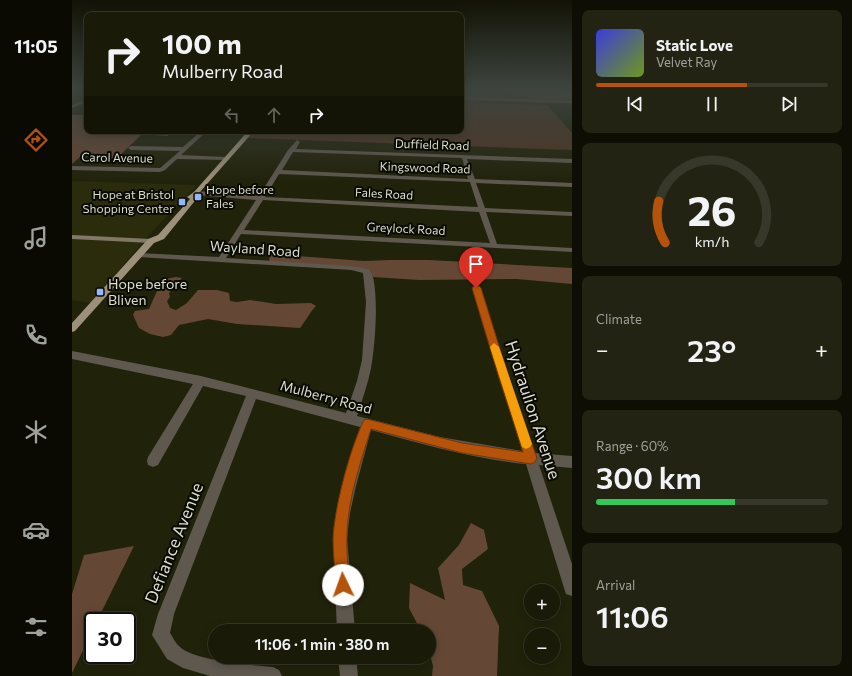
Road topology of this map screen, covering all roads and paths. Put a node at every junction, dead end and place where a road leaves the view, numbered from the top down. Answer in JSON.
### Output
{"nodes":[{"id":1,"x":201,"y":134,"type":"edge"},
{"id":2,"x":248,"y":134,"type":"edge"},
{"id":3,"x":297,"y":142,"type":"dead end"},
{"id":4,"x":131,"y":148,"type":"dead end"},
{"id":5,"x":185,"y":149,"type":"junction"},
{"id":6,"x":291,"y":150,"type":"junction"},
{"id":7,"x":176,"y":157,"type":"junction"},
{"id":8,"x":464,"y":157,"type":"junction"},
{"id":9,"x":226,"y":159,"type":"junction"},
{"id":10,"x":572,"y":162,"type":"edge"},
{"id":11,"x":72,"y":168,"type":"edge"},
{"id":12,"x":277,"y":172,"type":"junction"},
{"id":13,"x":471,"y":180,"type":"junction"},
{"id":14,"x":572,"y":185,"type":"edge"},
{"id":15,"x":196,"y":193,"type":"junction"},
{"id":16,"x":261,"y":198,"type":"junction"},
{"id":17,"x":481,"y":210,"type":"junction"},
{"id":18,"x":572,"y":214,"type":"edge"},
{"id":19,"x":239,"y":232,"type":"junction"},
{"id":20,"x":72,"y":237,"type":"edge"},
{"id":21,"x":151,"y":241,"type":"junction"},
{"id":22,"x":494,"y":245,"type":"junction"},
{"id":23,"x":572,"y":250,"type":"edge"},
{"id":24,"x":138,"y":256,"type":"junction"},
{"id":25,"x":221,"y":260,"type":"junction"},
{"id":26,"x":476,"y":288,"type":"dead end"},
{"id":27,"x":72,"y":329,"type":"edge"},
{"id":28,"x":72,"y":355,"type":"edge"},
{"id":29,"x":201,"y":380,"type":"junction"},
{"id":30,"x":253,"y":393,"type":"junction"},
{"id":31,"x":350,"y":418,"type":"junction"},
{"id":32,"x":367,"y":424,"type":"junction"},
{"id":33,"x":531,"y":458,"type":"junction"},
{"id":34,"x":153,"y":461,"type":"dead end"},
{"id":35,"x":572,"y":462,"type":"edge"},
{"id":36,"x":572,"y":588,"type":"edge"},
{"id":37,"x":346,"y":624,"type":"edge"},
{"id":38,"x":348,"y":664,"type":"edge"},
{"id":39,"x":272,"y":676,"type":"edge"},
{"id":40,"x":349,"y":676,"type":"edge"}],
"edges":[{"from":1,"to":5,"type":"street"},
{"from":2,"to":9,"type":"main road"},
{"from":3,"to":6,"type":"street"},
{"from":4,"to":5,"type":"street"},
{"from":5,"to":7,"type":"street"},
{"from":6,"to":8,"type":"street","name":"Duffield Road"},
{"from":6,"to":12,"type":"street"},
{"from":7,"to":9,"type":"street"},
{"from":7,"to":11,"type":"street","name":"Carol Avenue"},
{"from":8,"to":10,"type":"street","name":"Duffield Road"},
{"from":8,"to":13,"type":"street"},
{"from":9,"to":15,"type":"main road"},
{"from":12,"to":13,"type":"street","name":"Kingswood Road"},
{"from":12,"to":16,"type":"street"},
{"from":13,"to":14,"type":"street","name":"Kingswood Road"},
{"from":13,"to":17,"type":"street"},
{"from":15,"to":16,"type":"street","name":"Fales Road"},
{"from":15,"to":21,"type":"main road"},
{"from":16,"to":17,"type":"street","name":"Fales Road"},
{"from":16,"to":19,"type":"street"},
{"from":17,"to":18,"type":"street","name":"Fales Road"},
{"from":17,"to":22,"type":"street"},
{"from":19,"to":22,"type":"street","name":"Greylock Road"},
{"from":19,"to":25,"type":"street"},
{"from":20,"to":21,"type":"main road"},
{"from":21,"to":24,"type":"main road"},
{"from":22,"to":23,"type":"street","name":"Greylock Road"},
{"from":24,"to":25,"type":"street","name":"Wayland Road"},
{"from":24,"to":27,"type":"main road"},
{"from":25,"to":31,"type":"street","name":"Wayland Road"},
{"from":26,"to":33,"type":"street","name":"Hydraulion Avenue"},
{"from":28,"to":29,"type":"street","name":"Mulberry Road"},
{"from":29,"to":30,"type":"street","name":"Mulberry Road"},
{"from":29,"to":34,"type":"street"},
{"from":30,"to":31,"type":"street","name":"Mulberry Road"},
{"from":30,"to":39,"type":"street","name":"Defiance Avenue"},
{"from":31,"to":32,"type":"street","name":"Mulberry Road"},
{"from":32,"to":33,"type":"street","name":"Mulberry Road"},
{"from":32,"to":37,"type":"street"},
{"from":33,"to":35,"type":"street","name":"Mulberry Road"},
{"from":33,"to":36,"type":"street","name":"Hydraulion Avenue"},
{"from":38,"to":40,"type":"street"}]}
